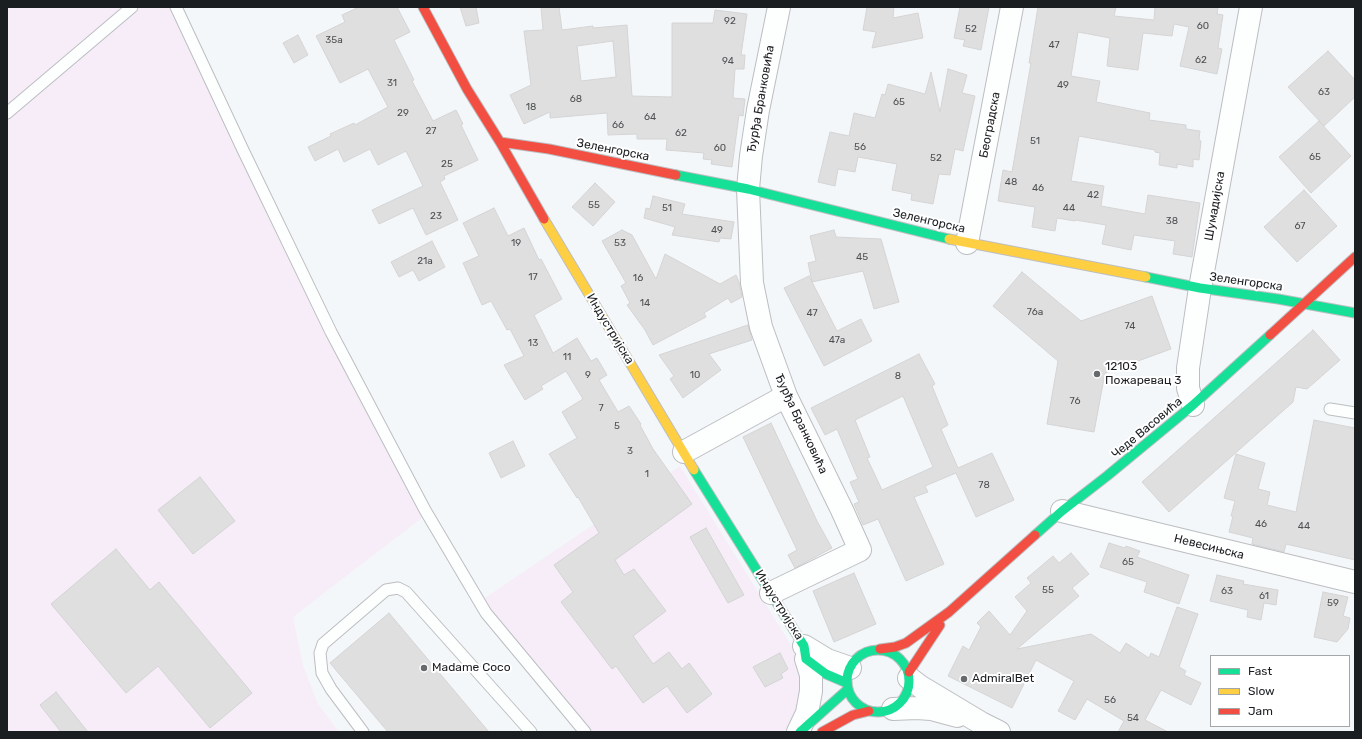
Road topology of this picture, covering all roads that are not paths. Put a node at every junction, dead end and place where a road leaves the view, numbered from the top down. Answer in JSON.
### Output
{"nodes":[{"id":1,"x":132,"y":7,"type":"edge"},
{"id":2,"x":176,"y":7,"type":"edge"},
{"id":3,"x":423,"y":7,"type":"edge"},
{"id":4,"x":779,"y":7,"type":"edge"},
{"id":5,"x":1012,"y":7,"type":"edge"},
{"id":6,"x":1251,"y":7,"type":"edge"},
{"id":7,"x":7,"y":113,"type":"edge"},
{"id":8,"x":500,"y":142,"type":"junction"},
{"id":9,"x":748,"y":189,"type":"junction"},
{"id":10,"x":967,"y":243,"type":"junction"},
{"id":11,"x":1355,"y":257,"type":"edge"},
{"id":12,"x":1200,"y":288,"type":"junction"},
{"id":13,"x":1304,"y":303,"type":"junction"},
{"id":14,"x":1355,"y":313,"type":"edge"},
{"id":15,"x":786,"y":396,"type":"junction"},
{"id":16,"x":1193,"y":405,"type":"junction"},
{"id":17,"x":1330,"y":409,"type":"dead end"},
{"id":18,"x":1355,"y":413,"type":"edge"},
{"id":19,"x":684,"y":452,"type":"junction"},
{"id":20,"x":1062,"y":511,"type":"junction"},
{"id":21,"x":1355,"y":582,"type":"edge"},
{"id":22,"x":771,"y":593,"type":"junction"},
{"id":23,"x":949,"y":612,"type":"junction"},
{"id":24,"x":880,"y":649,"type":"junction"},
{"id":25,"x":805,"y":652,"type":"junction"},
{"id":26,"x":909,"y":675,"type":"junction"},
{"id":27,"x":848,"y":680,"type":"junction"},
{"id":28,"x":892,"y":709,"type":"junction"},
{"id":29,"x":869,"y":710,"type":"junction"},
{"id":30,"x":990,"y":727,"type":"edge"},
{"id":31,"x":363,"y":732,"type":"edge"},
{"id":32,"x":531,"y":732,"type":"edge"},
{"id":33,"x":585,"y":732,"type":"edge"},
{"id":34,"x":799,"y":732,"type":"edge"},
{"id":35,"x":822,"y":732,"type":"edge"}],
"edges":[{"from":1,"to":7,"type":"lane"},
{"from":2,"to":33,"type":"lane"},
{"from":3,"to":8,"type":"street","name":"Индустријска"},
{"from":4,"to":9,"type":"street","name":"Ђурђа Бранковића"},
{"from":5,"to":10,"type":"street","name":"Београдска"},
{"from":6,"to":12,"type":"street","name":"Шумадијска"},
{"from":8,"to":9,"type":"street","name":"Зеленгорска"},
{"from":8,"to":19,"type":"street","name":"Индустријска"},
{"from":9,"to":10,"type":"street","name":"Зеленгорска"},
{"from":9,"to":15,"type":"street","name":"Ђурђа Бранковића"},
{"from":10,"to":12,"type":"street","name":"Зеленгорска"},
{"from":11,"to":13,"type":"street","name":"Чеде Васовића"},
{"from":12,"to":13,"type":"street","name":"Зеленгорска"},
{"from":12,"to":16,"type":"street","name":"Шумадијска"},
{"from":13,"to":14,"type":"street","name":"Зеленгорска"},
{"from":13,"to":16,"type":"street","name":"Чеде Васовића"},
{"from":15,"to":19,"type":"street"},
{"from":15,"to":22,"type":"street","name":"Ђурђа Бранковића"},
{"from":16,"to":20,"type":"street","name":"Чеде Васовића"},
{"from":17,"to":18,"type":"lane"},
{"from":19,"to":22,"type":"street","name":"Индустријска"},
{"from":20,"to":21,"type":"street","name":"Невесињска"},
{"from":20,"to":23,"type":"street","name":"Чеде Васовића"},
{"from":22,"to":25,"type":"street","name":"Индустријска"},
{"from":23,"to":24,"type":"street","name":"Чеде Васовића"},
{"from":23,"to":26,"type":"street","name":"Чеде Васовића"},
{"from":24,"to":26,"type":"street"},
{"from":24,"to":27,"type":"street"},
{"from":25,"to":27,"type":"street","name":"Индустријска"},
{"from":25,"to":34,"type":"street"},
{"from":26,"to":28,"type":"street"},
{"from":26,"to":30,"type":"street"},
{"from":27,"to":29,"type":"street"},
{"from":27,"to":34,"type":"street"},
{"from":28,"to":29,"type":"street"},
{"from":28,"to":30,"type":"street"},
{"from":29,"to":35,"type":"street"},
{"from":31,"to":32,"type":"lane"}]}
